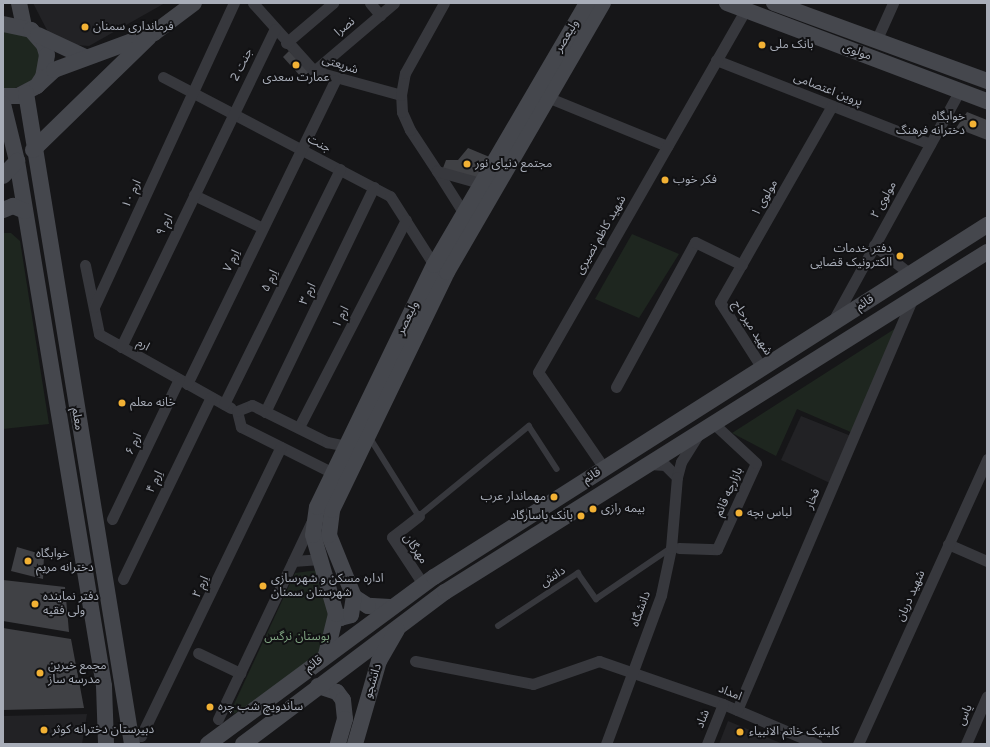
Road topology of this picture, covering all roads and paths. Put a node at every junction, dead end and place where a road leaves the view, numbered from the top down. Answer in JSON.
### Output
{"nodes":[{"id":1,"x":19,"y":3,"type":"edge"},
{"id":2,"x":194,"y":3,"type":"edge"},
{"id":3,"x":234,"y":3,"type":"edge"},
{"id":4,"x":253,"y":3,"type":"edge"},
{"id":5,"x":333,"y":3,"type":"edge"},
{"id":6,"x":370,"y":3,"type":"edge"},
{"id":7,"x":394,"y":3,"type":"edge"},
{"id":8,"x":444,"y":3,"type":"edge"},
{"id":9,"x":586,"y":3,"type":"edge"},
{"id":10,"x":603,"y":3,"type":"edge"},
{"id":11,"x":727,"y":3,"type":"edge"},
{"id":12,"x":774,"y":3,"type":"edge"},
{"id":13,"x":893,"y":3,"type":"edge"},
{"id":14,"x":745,"y":10,"type":"junction"},
{"id":15,"x":380,"y":15,"type":"junction"},
{"id":16,"x":3,"y":24,"type":"edge"},
{"id":17,"x":24,"y":26,"type":"junction"},
{"id":18,"x":275,"y":29,"type":"junction"},
{"id":19,"x":154,"y":32,"type":"junction"},
{"id":20,"x":38,"y":35,"type":"junction"},
{"id":21,"x":876,"y":41,"type":"junction"},
{"id":22,"x":286,"y":43,"type":"junction"},
{"id":23,"x":870,"y":56,"type":"junction"},
{"id":24,"x":85,"y":57,"type":"junction"},
{"id":25,"x":716,"y":60,"type":"junction"},
{"id":26,"x":314,"y":71,"type":"junction"},
{"id":27,"x":163,"y":77,"type":"dead end"},
{"id":28,"x":335,"y":80,"type":"junction"},
{"id":29,"x":987,"y":81,"type":"edge"},
{"id":30,"x":31,"y":90,"type":"junction"},
{"id":31,"x":960,"y":90,"type":"junction"},
{"id":32,"x":194,"y":93,"type":"junction"},
{"id":33,"x":401,"y":95,"type":"junction"},
{"id":34,"x":3,"y":96,"type":"edge"},
{"id":35,"x":547,"y":97,"type":"junction"},
{"id":36,"x":987,"y":101,"type":"edge"},
{"id":37,"x":3,"y":104,"type":"edge"},
{"id":38,"x":832,"y":106,"type":"junction"},
{"id":39,"x":233,"y":113,"type":"junction"},
{"id":40,"x":930,"y":144,"type":"junction"},
{"id":41,"x":667,"y":146,"type":"junction"},
{"id":42,"x":301,"y":149,"type":"junction"},
{"id":43,"x":33,"y":150,"type":"junction"},
{"id":44,"x":17,"y":160,"type":"junction"},
{"id":45,"x":340,"y":169,"type":"junction"},
{"id":46,"x":437,"y":171,"type":"junction"},
{"id":47,"x":3,"y":176,"type":"edge"},
{"id":48,"x":374,"y":187,"type":"junction"},
{"id":49,"x":486,"y":187,"type":"junction"},
{"id":50,"x":194,"y":195,"type":"junction"},
{"id":51,"x":3,"y":210,"type":"edge"},
{"id":52,"x":25,"y":211,"type":"junction"},
{"id":53,"x":469,"y":215,"type":"junction"},
{"id":54,"x":406,"y":220,"type":"junction"},
{"id":55,"x":987,"y":225,"type":"edge"},
{"id":56,"x":263,"y":228,"type":"junction"},
{"id":57,"x":874,"y":245,"type":"junction"},
{"id":58,"x":987,"y":252,"type":"edge"},
{"id":59,"x":85,"y":265,"type":"dead end"},
{"id":60,"x":434,"y":265,"type":"junction"},
{"id":61,"x":742,"y":265,"type":"junction"},
{"id":62,"x":910,"y":274,"type":"junction"},
{"id":63,"x":912,"y":299,"type":"junction"},
{"id":64,"x":720,"y":302,"type":"joint"},
{"id":65,"x":94,"y":307,"type":"junction"},
{"id":66,"x":832,"y":324,"type":"junction"},
{"id":67,"x":121,"y":347,"type":"junction"},
{"id":68,"x":762,"y":368,"type":"junction"},
{"id":69,"x":183,"y":382,"type":"junction"},
{"id":70,"x":616,"y":387,"type":"dead end"},
{"id":71,"x":211,"y":397,"type":"junction"},
{"id":72,"x":224,"y":404,"type":"junction"},
{"id":73,"x":236,"y":411,"type":"junction"},
{"id":74,"x":265,"y":412,"type":"junction"},
{"id":75,"x":713,"y":423,"type":"junction"},
{"id":76,"x":299,"y":427,"type":"junction"},
{"id":77,"x":699,"y":432,"type":"junction"},
{"id":78,"x":368,"y":434,"type":"junction"},
{"id":79,"x":346,"y":446,"type":"junction"},
{"id":80,"x":281,"y":447,"type":"junction"},
{"id":81,"x":987,"y":459,"type":"edge"},
{"id":82,"x":649,"y":464,"type":"junction"},
{"id":83,"x":604,"y":468,"type":"junction"},
{"id":84,"x":557,"y":469,"type":"dead end"},
{"id":85,"x":333,"y":473,"type":"junction"},
{"id":86,"x":678,"y":477,"type":"junction"},
{"id":87,"x":419,"y":516,"type":"junction"},
{"id":88,"x":112,"y":519,"type":"dead end"},
{"id":89,"x":312,"y":520,"type":"junction"},
{"id":90,"x":948,"y":544,"type":"junction"},
{"id":91,"x":675,"y":548,"type":"junction"},
{"id":92,"x":320,"y":559,"type":"junction"},
{"id":93,"x":293,"y":561,"type":"junction"},
{"id":94,"x":987,"y":561,"type":"edge"},
{"id":95,"x":123,"y":579,"type":"dead end"},
{"id":96,"x":423,"y":584,"type":"junction"},
{"id":97,"x":354,"y":597,"type":"junction"},
{"id":98,"x":390,"y":607,"type":"junction"},
{"id":99,"x":336,"y":614,"type":"junction"},
{"id":100,"x":401,"y":623,"type":"junction"},
{"id":101,"x":498,"y":626,"type":"dead end"},
{"id":102,"x":198,"y":653,"type":"dead end"},
{"id":103,"x":326,"y":655,"type":"junction"},
{"id":104,"x":415,"y":661,"type":"dead end"},
{"id":105,"x":632,"y":670,"type":"junction"},
{"id":106,"x":240,"y":673,"type":"junction"},
{"id":107,"x":318,"y":686,"type":"junction"},
{"id":108,"x":987,"y":696,"type":"edge"},
{"id":109,"x":724,"y":704,"type":"junction"},
{"id":110,"x":737,"y":710,"type":"junction"},
{"id":111,"x":218,"y":719,"type":"dead end"},
{"id":112,"x":136,"y":740,"type":"edge"},
{"id":113,"x":106,"y":744,"type":"edge"},
{"id":114,"x":208,"y":744,"type":"edge"},
{"id":115,"x":243,"y":744,"type":"edge"},
{"id":116,"x":338,"y":744,"type":"edge"},
{"id":117,"x":354,"y":744,"type":"edge"},
{"id":118,"x":606,"y":744,"type":"edge"},
{"id":119,"x":707,"y":744,"type":"edge"},
{"id":120,"x":817,"y":744,"type":"edge"},
{"id":121,"x":858,"y":744,"type":"edge"},
{"id":122,"x":966,"y":744,"type":"edge"}],
"edges":[{"from":1,"to":17,"type":"main road"},
{"from":2,"to":19,"type":"main road"},
{"from":3,"to":32,"type":"street","name":"ارم ۱۰"},
{"from":4,"to":18,"type":"street","name":"شریعتی"},
{"from":5,"to":22,"type":"street"},
{"from":6,"to":15,"type":"street"},
{"from":7,"to":15,"type":"street","name":"نصرا"},
{"from":8,"to":33,"type":"street"},
{"from":9,"to":49,"type":"main road","name":"ولیعصر"},
{"from":10,"to":35,"type":"main road","name":"ولیعصر"},
{"from":11,"to":14,"type":"main road","name":"مولوی"},
{"from":12,"to":21,"type":"main road","name":"مولوی"},
{"from":13,"to":21,"type":"street"},
{"from":14,"to":23,"type":"main road","name":"مولوی"},
{"from":14,"to":25,"type":"street","name":"شهید کاظم نصیری"},
{"from":15,"to":26,"type":"street","name":"نصرا"},
{"from":16,"to":17,"type":"main road"},
{"from":17,"to":20,"type":"main road"},
{"from":18,"to":22,"type":"street","name":"شریعتی"},
{"from":18,"to":39,"type":"street","name":"جنت 2"},
{"from":19,"to":24,"type":"main road"},
{"from":19,"to":43,"type":"main road"},
{"from":20,"to":24,"type":"main road"},
{"from":20,"to":30,"type":"main road"},
{"from":21,"to":23,"type":"main road"},
{"from":21,"to":29,"type":"main road","name":"مولوی"},
{"from":22,"to":26,"type":"street","name":"شریعتی"},
{"from":23,"to":31,"type":"main road","name":"مولوی"},
{"from":24,"to":30,"type":"main road"},
{"from":25,"to":38,"type":"street","name":"پروین اعتصامی"},
{"from":25,"to":41,"type":"street","name":"شهید کاظم نصیری"},
{"from":26,"to":28,"type":"street","name":"شریعتی"},
{"from":27,"to":32,"type":"street","name":"جنت"},
{"from":28,"to":33,"type":"street","name":"شریعتی"},
{"from":28,"to":42,"type":"street","name":"اِرم ۷"},
{"from":30,"to":34,"type":"main road"},
{"from":30,"to":43,"type":"main road","name":"معلم"},
{"from":31,"to":36,"type":"main road","name":"مولوی"},
{"from":31,"to":40,"type":"street","name":"مولوی ۲"},
{"from":32,"to":39,"type":"street","name":"جنت"},
{"from":32,"to":65,"type":"street","name":"ارم ۱۰"},
{"from":33,"to":46,"type":"street"},
{"from":35,"to":41,"type":"street"},
{"from":35,"to":49,"type":"main road","name":"ولیعصر"},
{"from":37,"to":44,"type":"main road","name":"معلم"},
{"from":38,"to":40,"type":"street","name":"پروین اعتصامی"},
{"from":38,"to":61,"type":"street","name":"مولوی ۱"},
{"from":39,"to":42,"type":"street","name":"جنت"},
{"from":39,"to":50,"type":"street","name":"ارم ۹"},
{"from":40,"to":57,"type":"street","name":"مولوی ۲"},
{"from":41,"to":83,"type":"street","name":"شهید کاظم نصیری"},
{"from":42,"to":45,"type":"street","name":"جنت"},
{"from":42,"to":56,"type":"street","name":"اِرم ۷"},
{"from":43,"to":112,"type":"main road","name":"معلم"},
{"from":44,"to":47,"type":"main road"},
{"from":44,"to":52,"type":"main road","name":"معلم"},
{"from":45,"to":48,"type":"street","name":"جنت"},
{"from":45,"to":72,"type":"street","name":"اِرم ۵"},
{"from":46,"to":49,"type":"street"},
{"from":46,"to":53,"type":"street"},
{"from":48,"to":54,"type":"street","name":"جنت"},
{"from":48,"to":74,"type":"street","name":"ارم ۳"},
{"from":49,"to":53,"type":"main road","name":"ولیعصر"},
{"from":50,"to":56,"type":"street"},
{"from":50,"to":67,"type":"street","name":"ارم ۹"},
{"from":51,"to":52,"type":"main road"},
{"from":52,"to":113,"type":"main road","name":"معلم"},
{"from":53,"to":60,"type":"main road","name":"ولیعصر"},
{"from":53,"to":78,"type":"main road","name":"ولیعصر"},
{"from":54,"to":60,"type":"street","name":"جنت"},
{"from":54,"to":76,"type":"street","name":"ارم ۱"},
{"from":55,"to":62,"type":"main road","name":"قائم"},
{"from":56,"to":69,"type":"street","name":"اِرم ۷"},
{"from":57,"to":62,"type":"street"},
{"from":57,"to":66,"type":"street","name":"مولوی ۲"},
{"from":58,"to":63,"type":"main road","name":"قائم"},
{"from":59,"to":65,"type":"street","name":"ارم"},
{"from":60,"to":79,"type":"main road","name":"ولیعصر"},
{"from":61,"to":64,"type":"street","name":"مولوی ۱"},
{"from":61,"to":70,"type":"street"},
{"from":62,"to":66,"type":"main road","name":"قائم"},
{"from":63,"to":75,"type":"main road","name":"قائم"},
{"from":63,"to":110,"type":"street","name":"فخار"},
{"from":64,"to":68,"type":"street","name":"شهید میرحاج"},
{"from":65,"to":67,"type":"street","name":"ارم"},
{"from":66,"to":68,"type":"main road","name":"قائم"},
{"from":67,"to":69,"type":"street","name":"ارم"},
{"from":68,"to":83,"type":"main road","name":"قائم"},
{"from":69,"to":71,"type":"street","name":"ارم"},
{"from":69,"to":88,"type":"street","name":"ارم ۶"},
{"from":71,"to":72,"type":"street","name":"ارم"},
{"from":71,"to":95,"type":"street","name":"اِرم ۴"},
{"from":72,"to":73,"type":"street","name":"ارم"},
{"from":73,"to":74,"type":"street"},
{"from":73,"to":80,"type":"street"},
{"from":74,"to":76,"type":"street"},
{"from":75,"to":77,"type":"main road","name":"قائم"},
{"from":75,"to":91,"type":"street","name":"بازارچه قائم"},
{"from":76,"to":79,"type":"street"},
{"from":77,"to":82,"type":"main road","name":"قائم"},
{"from":77,"to":86,"type":"street","name":"دانشگاه"},
{"from":78,"to":87,"type":"lane"},
{"from":78,"to":97,"type":"main road","name":"ولیعصر"},
{"from":79,"to":85,"type":"main road","name":"ولیعصر"},
{"from":80,"to":85,"type":"street"},
{"from":80,"to":112,"type":"street","name":"اِرم ۲"},
{"from":81,"to":90,"type":"street","name":"شهید دربان"},
{"from":82,"to":86,"type":"street"},
{"from":82,"to":100,"type":"main road","name":"قائم"},
{"from":83,"to":96,"type":"main road","name":"قائم"},
{"from":84,"to":87,"type":"lane"},
{"from":85,"to":89,"type":"main road","name":"ولیعصر"},
{"from":86,"to":91,"type":"street","name":"دانشگاه"},
{"from":87,"to":96,"type":"street","name":"مهرگان"},
{"from":89,"to":92,"type":"main road"},
{"from":89,"to":93,"type":"street"},
{"from":90,"to":94,"type":"street"},
{"from":90,"to":121,"type":"street","name":"شهید دربان"},
{"from":91,"to":101,"type":"lane","name":"دانش"},
{"from":91,"to":105,"type":"street","name":"دانشگاه"},
{"from":92,"to":93,"type":"street"},
{"from":92,"to":99,"type":"main road"},
{"from":93,"to":106,"type":"street"},
{"from":96,"to":98,"type":"main road","name":"قائم"},
{"from":97,"to":98,"type":"main road"},
{"from":97,"to":99,"type":"main road"},
{"from":98,"to":103,"type":"main road","name":"قائم"},
{"from":99,"to":103,"type":"main road"},
{"from":100,"to":107,"type":"main road","name":"قائم"},
{"from":100,"to":117,"type":"main road","name":"دانشجو"},
{"from":102,"to":106,"type":"street"},
{"from":103,"to":114,"type":"main road","name":"قائم"},
{"from":104,"to":105,"type":"street","name":"امداد"},
{"from":105,"to":109,"type":"street","name":"امداد"},
{"from":105,"to":118,"type":"street","name":"دانشگاه"},
{"from":106,"to":111,"type":"street"},
{"from":107,"to":115,"type":"main road","name":"قائم"},
{"from":107,"to":116,"type":"main road"},
{"from":108,"to":122,"type":"street","name":"یاس"},
{"from":109,"to":110,"type":"street","name":"امداد"},
{"from":109,"to":119,"type":"street","name":"شاد"},
{"from":110,"to":120,"type":"street","name":"امداد"}]}
